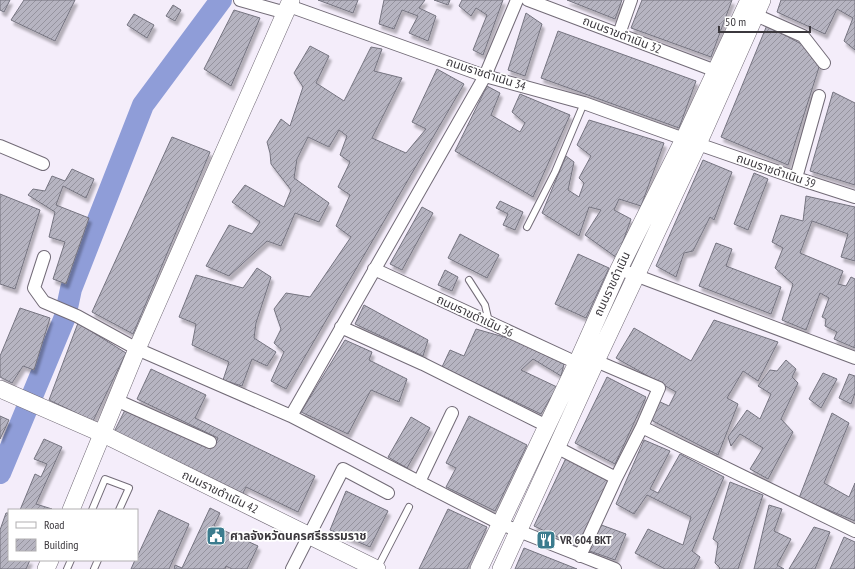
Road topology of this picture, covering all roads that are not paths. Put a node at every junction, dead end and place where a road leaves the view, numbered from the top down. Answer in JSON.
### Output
{"nodes":[{"id":1,"x":240,"y":0,"type":"edge"},
{"id":2,"x":517,"y":0,"type":"edge"},
{"id":3,"x":528,"y":0,"type":"edge"},
{"id":4,"x":631,"y":0,"type":"edge"},
{"id":5,"x":288,"y":6,"type":"edge"},
{"id":6,"x":753,"y":6,"type":"edge"},
{"id":7,"x":619,"y":34,"type":"junction"},
{"id":8,"x":824,"y":63,"type":"dead end"},
{"id":9,"x":716,"y":71,"type":"junction"},
{"id":10,"x":485,"y":76,"type":"junction"},
{"id":11,"x":819,"y":96,"type":"dead end"},
{"id":12,"x":584,"y":103,"type":"junction"},
{"id":13,"x":691,"y":141,"type":"junction"},
{"id":14,"x":0,"y":146,"type":"edge"},
{"id":15,"x":42,"y":164,"type":"dead end"},
{"id":16,"x":796,"y":178,"type":"junction"},
{"id":17,"x":855,"y":197,"type":"edge"},
{"id":18,"x":527,"y":227,"type":"dead end"},
{"id":19,"x":44,"y":257,"type":"dead end"},
{"id":20,"x":374,"y":269,"type":"junction"},
{"id":21,"x":618,"y":269,"type":"junction"},
{"id":22,"x":636,"y":275,"type":"junction"},
{"id":23,"x":469,"y":280,"type":"dead end"},
{"id":24,"x":489,"y":322,"type":"junction"},
{"id":25,"x":341,"y":326,"type":"junction"},
{"id":26,"x":137,"y":349,"type":"junction"},
{"id":27,"x":855,"y":358,"type":"edge"},
{"id":28,"x":584,"y":359,"type":"junction"},
{"id":29,"x":3,"y":391,"type":"edge"},
{"id":30,"x":116,"y":400,"type":"junction"},
{"id":31,"x":452,"y":412,"type":"dead end"},
{"id":32,"x":291,"y":416,"type":"junction"},
{"id":33,"x":547,"y":426,"type":"junction"},
{"id":34,"x":642,"y":427,"type":"junction"},
{"id":35,"x":103,"y":434,"type":"junction"},
{"id":36,"x":210,"y":442,"type":"dead end"},
{"id":37,"x":556,"y":447,"type":"junction"},
{"id":38,"x":616,"y":478,"type":"junction"},
{"id":39,"x":420,"y":482,"type":"junction"},
{"id":40,"x":388,"y":493,"type":"dead end"},
{"id":41,"x":409,"y":507,"type":"dead end"},
{"id":42,"x":71,"y":509,"type":"edge"},
{"id":43,"x":92,"y":509,"type":"edge"},
{"id":44,"x":119,"y":509,"type":"edge"},
{"id":45,"x":501,"y":524,"type":"junction"},
{"id":46,"x":855,"y":531,"type":"edge"},
{"id":47,"x":519,"y":532,"type":"junction"},
{"id":48,"x":308,"y":535,"type":"junction"},
{"id":49,"x":580,"y":556,"type":"junction"},
{"id":50,"x":292,"y":569,"type":"edge"},
{"id":51,"x":377,"y":569,"type":"edge"},
{"id":52,"x":479,"y":569,"type":"edge"},
{"id":53,"x":502,"y":569,"type":"edge"},
{"id":54,"x":615,"y":569,"type":"edge"}],
"edges":[{"from":1,"to":5,"type":"street","name":"ถนนราชดำเนิน 34"},
{"from":2,"to":10,"type":"street"},
{"from":3,"to":7,"type":"street","name":"ถนนราขดำเนิน 32"},
{"from":4,"to":7,"type":"street"},
{"from":5,"to":10,"type":"street","name":"ถนนราชดำเนิน 34"},
{"from":5,"to":26,"type":"main road"},
{"from":6,"to":8,"type":"street"},
{"from":6,"to":9,"type":"main road","name":"ถนนราขดำเนิน"},
{"from":6,"to":13,"type":"main road","name":"ถนนราขดำเนิน"},
{"from":7,"to":9,"type":"street","name":"ถนนราขดำเนิน 32"},
{"from":9,"to":13,"type":"main road","name":"ถนนราขดำเนิน"},
{"from":10,"to":12,"type":"street","name":"ถนนราชดำเนิน 34"},
{"from":10,"to":20,"type":"street"},
{"from":11,"to":16,"type":"street"},
{"from":12,"to":13,"type":"street","name":"ถนนราชดำเนิน 34"},
{"from":12,"to":18,"type":"lane"},
{"from":13,"to":16,"type":"street","name":"ถนนราชดำเนิน 39"},
{"from":13,"to":21,"type":"main road","name":"ถนนราขดำเนิน"},
{"from":13,"to":22,"type":"main road","name":"ถนนราขดำเนิน"},
{"from":14,"to":15,"type":"street"},
{"from":16,"to":17,"type":"street","name":"ถนนราชดำเนิน 39"},
{"from":19,"to":26,"type":"street"},
{"from":20,"to":24,"type":"street","name":"ถนนราขดำเนิน 36"},
{"from":20,"to":25,"type":"street"},
{"from":21,"to":22,"type":"street"},
{"from":21,"to":28,"type":"main road","name":"ถนนราขดำเนิน"},
{"from":22,"to":27,"type":"street"},
{"from":22,"to":28,"type":"main road","name":"ถนนราขดำเนิน"},
{"from":23,"to":24,"type":"lane"},
{"from":24,"to":28,"type":"street","name":"ถนนราขดำเนิน 36"},
{"from":25,"to":32,"type":"street"},
{"from":25,"to":33,"type":"street"},
{"from":26,"to":30,"type":"main road"},
{"from":26,"to":32,"type":"street"},
{"from":28,"to":33,"type":"main road","name":"ถนนราขดำเนิน"},
{"from":28,"to":34,"type":"street","name":"ถนนราขดำเนิน 36"},
{"from":28,"to":37,"type":"main road","name":"ถนนราขดำเนิน"},
{"from":29,"to":35,"type":"main road","name":"ถนนราขดำเนิน 42"},
{"from":30,"to":35,"type":"main road"},
{"from":30,"to":36,"type":"street"},
{"from":31,"to":39,"type":"street"},
{"from":32,"to":39,"type":"street"},
{"from":33,"to":45,"type":"main road","name":"ถนนราขดำเนิน"},
{"from":34,"to":38,"type":"street"},
{"from":34,"to":46,"type":"street"},
{"from":35,"to":42,"type":"main road"},
{"from":35,"to":48,"type":"main road","name":"ถนนราขดำเนิน 42"},
{"from":37,"to":38,"type":"street"},
{"from":37,"to":47,"type":"main road","name":"ถนนราขดำเนิน"},
{"from":38,"to":49,"type":"street"},
{"from":39,"to":45,"type":"street"},
{"from":40,"to":48,"type":"street"},
{"from":41,"to":51,"type":"lane"},
{"from":43,"to":44,"type":"lane"},
{"from":45,"to":47,"type":"street"},
{"from":45,"to":52,"type":"main road","name":"ถนนราขดำเนิน"},
{"from":47,"to":49,"type":"street"},
{"from":47,"to":53,"type":"main road","name":"ถนนราขดำเนิน"},
{"from":48,"to":50,"type":"street"},
{"from":48,"to":51,"type":"main road","name":"ถนนราขดำเนิน 42"},
{"from":49,"to":54,"type":"street"}]}
